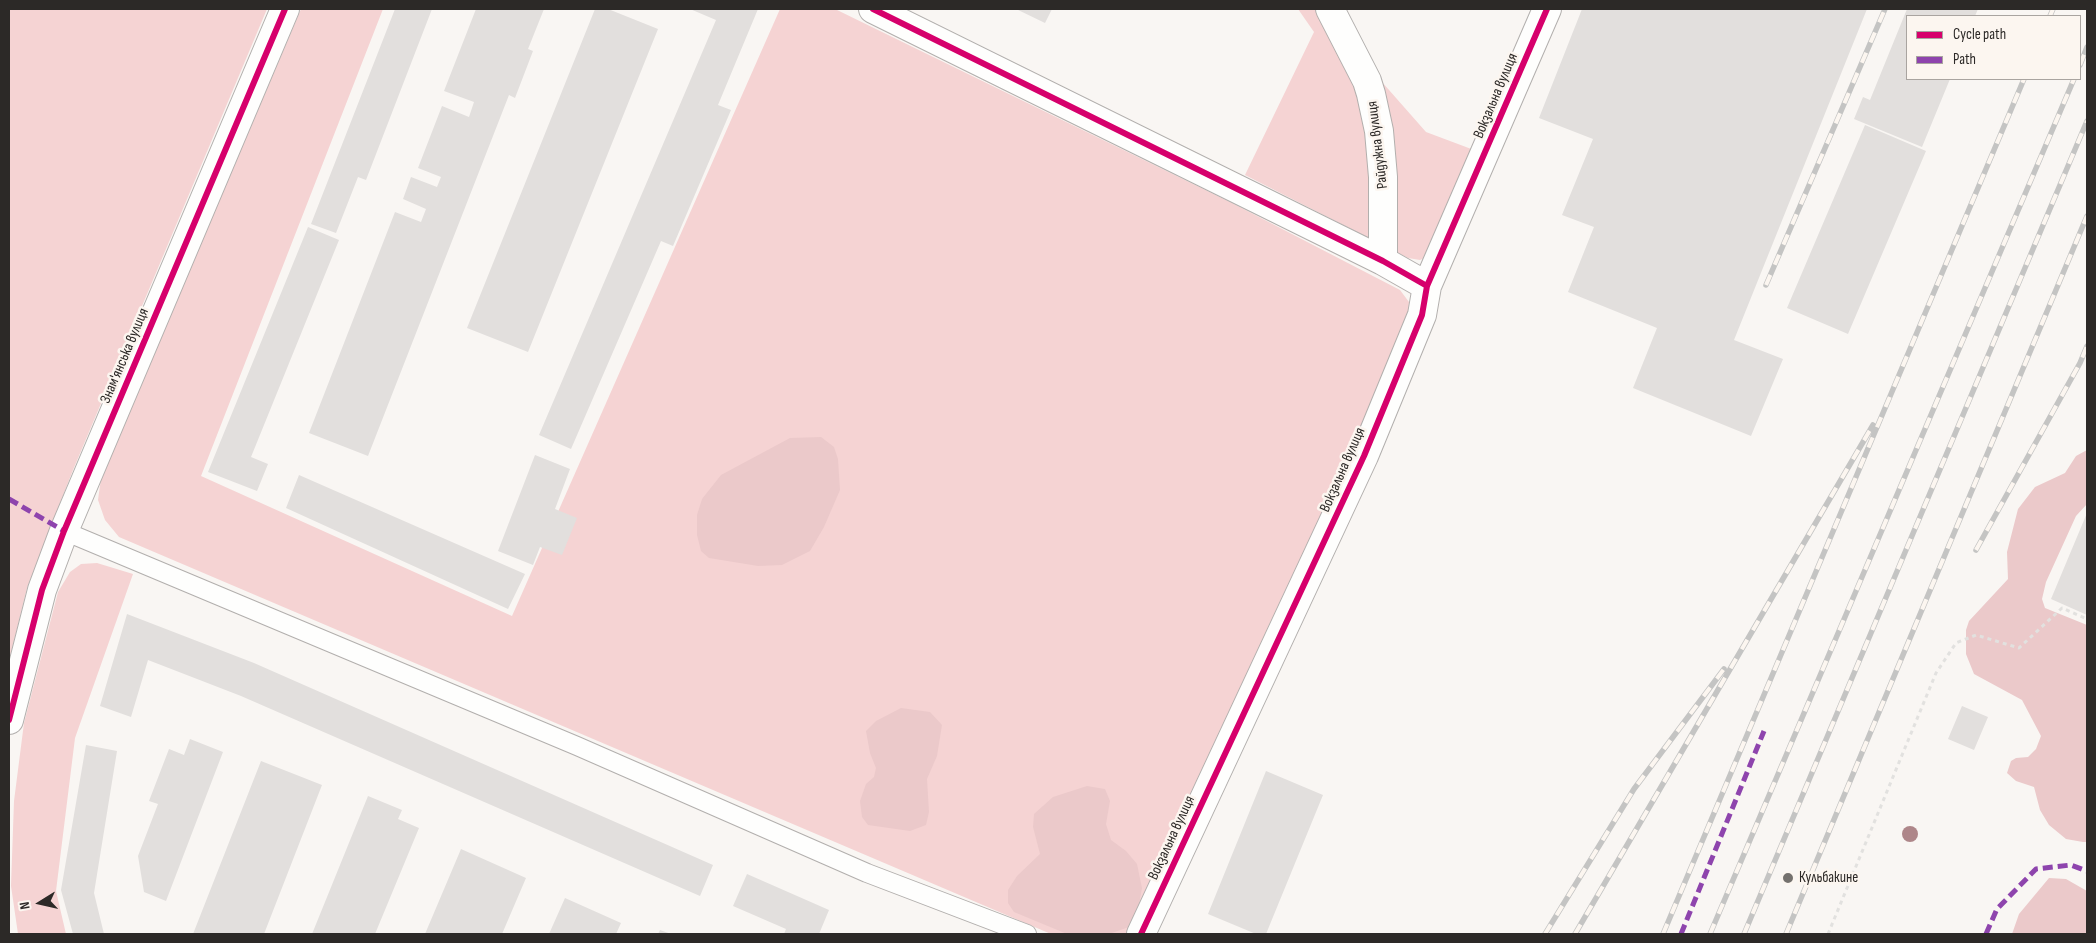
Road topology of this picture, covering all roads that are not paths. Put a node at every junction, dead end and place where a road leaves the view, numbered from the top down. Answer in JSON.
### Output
{"nodes":[{"id":1,"x":285,"y":9,"type":"edge"},
{"id":2,"x":873,"y":9,"type":"edge"},
{"id":3,"x":1330,"y":9,"type":"edge"},
{"id":4,"x":1547,"y":9,"type":"edge"},
{"id":5,"x":1384,"y":261,"type":"junction"},
{"id":6,"x":1427,"y":286,"type":"junction"},
{"id":7,"x":64,"y":531,"type":"junction"},
{"id":8,"x":9,"y":720,"type":"edge"},
{"id":9,"x":1027,"y":934,"type":"edge"},
{"id":10,"x":1141,"y":934,"type":"edge"}],
"edges":[{"from":1,"to":7,"type":"street","name":"Знам'янська вулиця"},
{"from":2,"to":5,"type":"street"},
{"from":3,"to":5,"type":"street","name":"Райдужна вулиця"},
{"from":4,"to":6,"type":"street","name":"Вокзальна вулиця"},
{"from":5,"to":6,"type":"street"},
{"from":6,"to":10,"type":"street","name":"Вокзальна вулиця"},
{"from":7,"to":8,"type":"street","name":"Знам'янська вулиця"},
{"from":7,"to":9,"type":"lane"}]}
